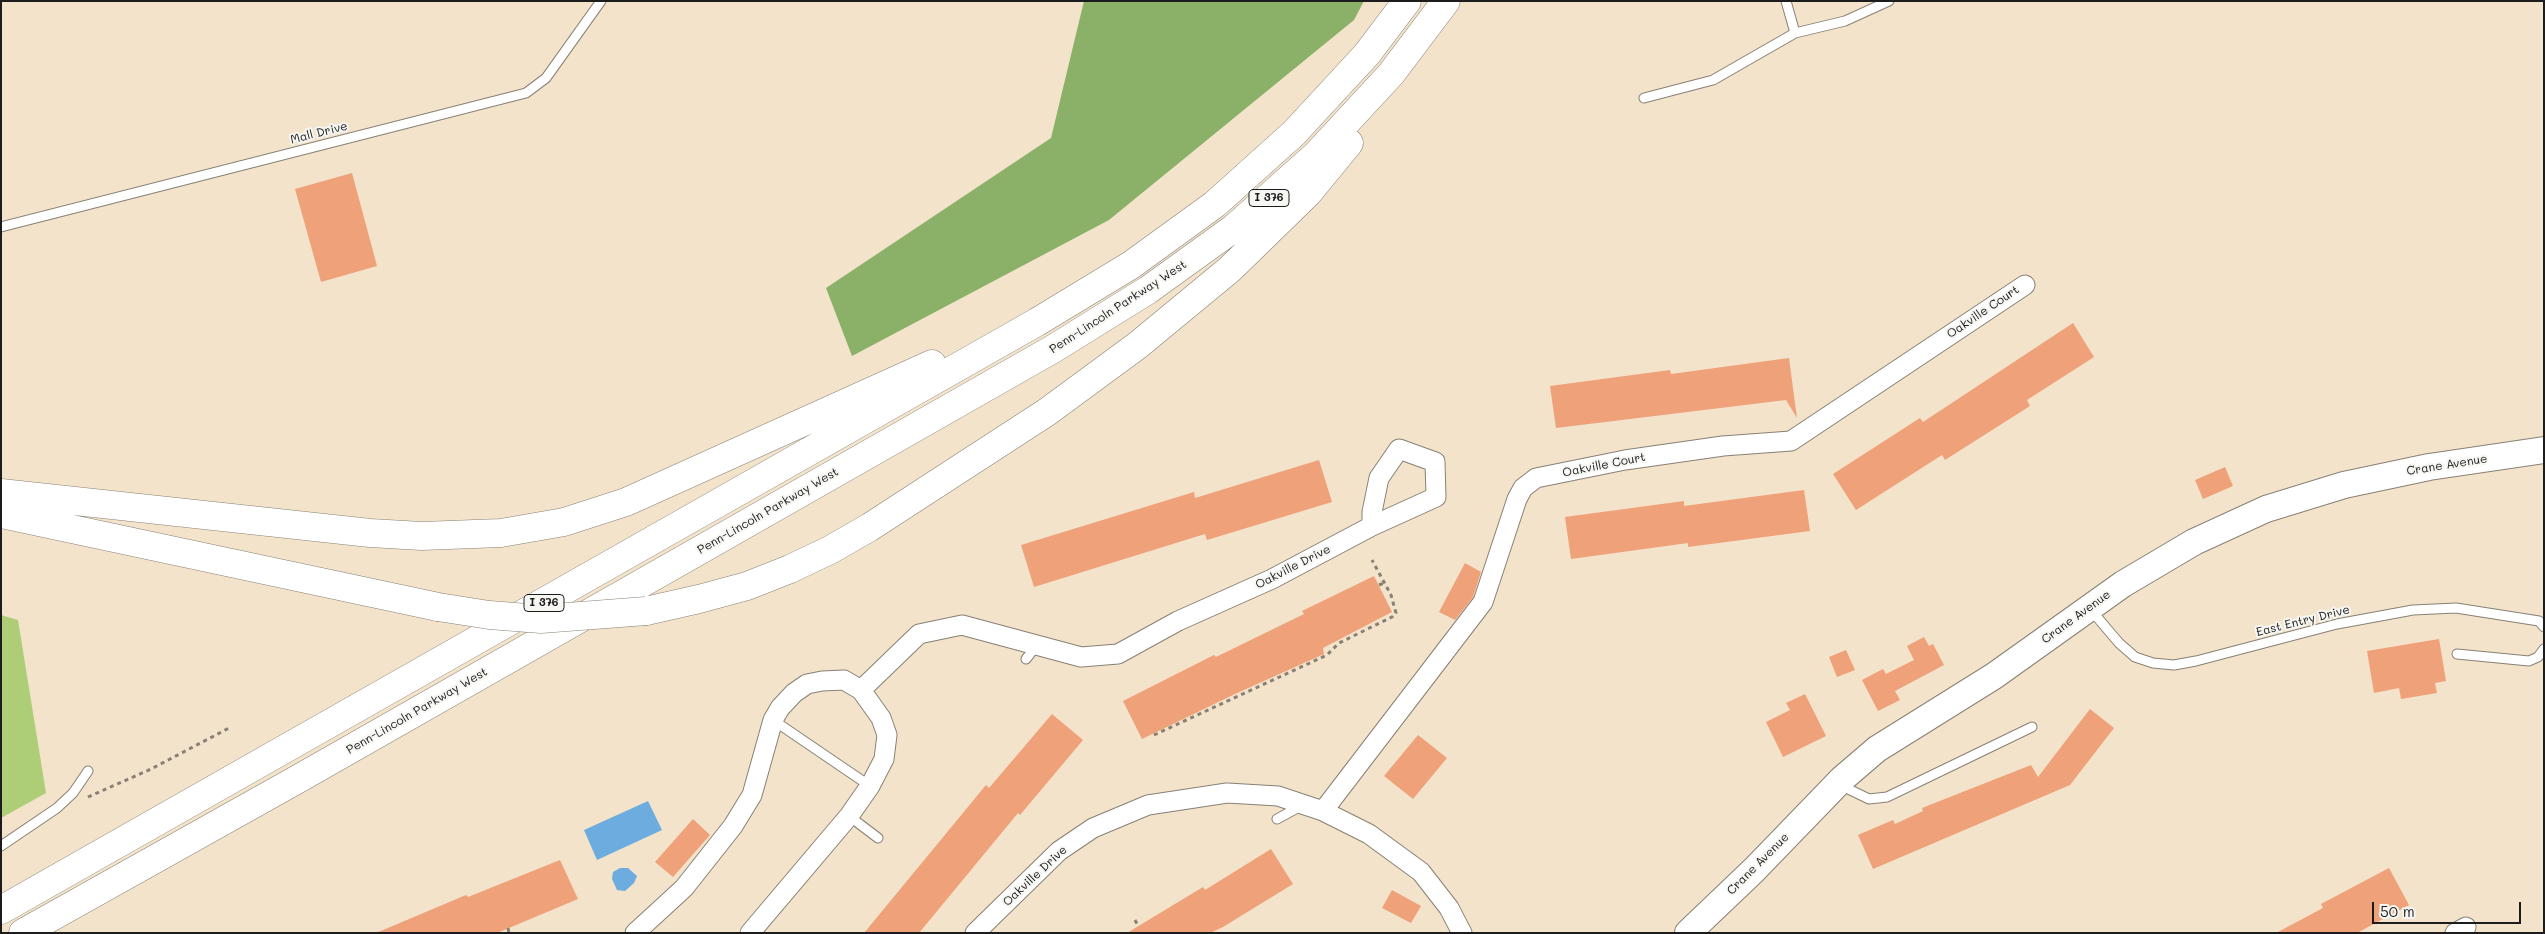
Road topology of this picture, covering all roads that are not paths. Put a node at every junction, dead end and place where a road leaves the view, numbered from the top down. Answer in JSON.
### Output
{"nodes":[{"id":1,"x":602,"y":1,"type":"edge"},
{"id":2,"x":1407,"y":1,"type":"edge"},
{"id":3,"x":1446,"y":1,"type":"edge"},
{"id":4,"x":1786,"y":1,"type":"edge"},
{"id":5,"x":1889,"y":1,"type":"edge"},
{"id":6,"x":1795,"y":33,"type":"junction"},
{"id":7,"x":1644,"y":98,"type":"dead end"},
{"id":8,"x":1,"y":227,"type":"edge"},
{"id":9,"x":2025,"y":284,"type":"dead end"},
{"id":10,"x":1086,"y":294,"type":"junction"},
{"id":11,"x":2544,"y":450,"type":"edge"},
{"id":12,"x":1,"y":493,"type":"edge"},
{"id":13,"x":1,"y":514,"type":"edge"},
{"id":14,"x":1372,"y":526,"type":"dead end"},
{"id":15,"x":2088,"y":607,"type":"junction"},
{"id":16,"x":2544,"y":627,"type":"edge"},
{"id":17,"x":2544,"y":649,"type":"edge"},
{"id":18,"x":2457,"y":654,"type":"dead end"},
{"id":19,"x":861,"y":690,"type":"junction"},
{"id":20,"x":774,"y":720,"type":"junction"},
{"id":21,"x":2032,"y":727,"type":"dead end"},
{"id":22,"x":88,"y":771,"type":"dead end"},
{"id":23,"x":1838,"y":784,"type":"junction"},
{"id":24,"x":870,"y":786,"type":"junction"},
{"id":25,"x":1303,"y":804,"type":"junction"},
{"id":26,"x":1323,"y":811,"type":"junction"},
{"id":27,"x":849,"y":816,"type":"junction"},
{"id":28,"x":1277,"y":819,"type":"dead end"},
{"id":29,"x":878,"y":838,"type":"dead end"},
{"id":30,"x":1,"y":846,"type":"edge"},
{"id":31,"x":1,"y":910,"type":"edge"},
{"id":32,"x":23,"y":933,"type":"edge"},
{"id":33,"x":635,"y":933,"type":"edge"},
{"id":34,"x":750,"y":933,"type":"edge"},
{"id":35,"x":975,"y":933,"type":"edge"},
{"id":36,"x":1462,"y":933,"type":"edge"},
{"id":37,"x":1688,"y":933,"type":"edge"}],
"edges":[{"from":1,"to":8,"type":"lane","name":"Mall Drive"},
{"from":2,"to":10,"type":"highway","number":"I 376"},
{"from":3,"to":13,"type":"highway","bridge":true},
{"from":3,"to":32,"type":"highway","name":"Penn-Lincoln Parkway West","number":"I 376"},
{"from":4,"to":6,"type":"lane"},
{"from":5,"to":6,"type":"lane"},
{"from":6,"to":7,"type":"lane"},
{"from":9,"to":26,"type":"street","name":"Oakville Court"},
{"from":10,"to":12,"type":"highway"},
{"from":10,"to":31,"type":"highway","number":"I 376"},
{"from":11,"to":15,"type":"street","name":"Crane Avenue"},
{"from":14,"to":19,"type":"street","name":"Oakville Drive"},
{"from":15,"to":16,"type":"lane","name":"East Entry Drive"},
{"from":15,"to":23,"type":"street","name":"Crane Avenue"},
{"from":17,"to":18,"type":"lane"},
{"from":19,"to":20,"type":"street"},
{"from":19,"to":24,"type":"street"},
{"from":20,"to":24,"type":"lane"},
{"from":20,"to":33,"type":"street"},
{"from":21,"to":23,"type":"lane"},
{"from":22,"to":30,"type":"lane"},
{"from":23,"to":37,"type":"street","name":"Crane Avenue"},
{"from":24,"to":27,"type":"street"},
{"from":25,"to":26,"type":"street","name":"Oakville Drive"},
{"from":25,"to":28,"type":"lane"},
{"from":25,"to":35,"type":"street","name":"Oakville Drive"},
{"from":26,"to":36,"type":"street","name":"Oakville Drive"},
{"from":27,"to":29,"type":"lane"},
{"from":27,"to":34,"type":"street"}]}
